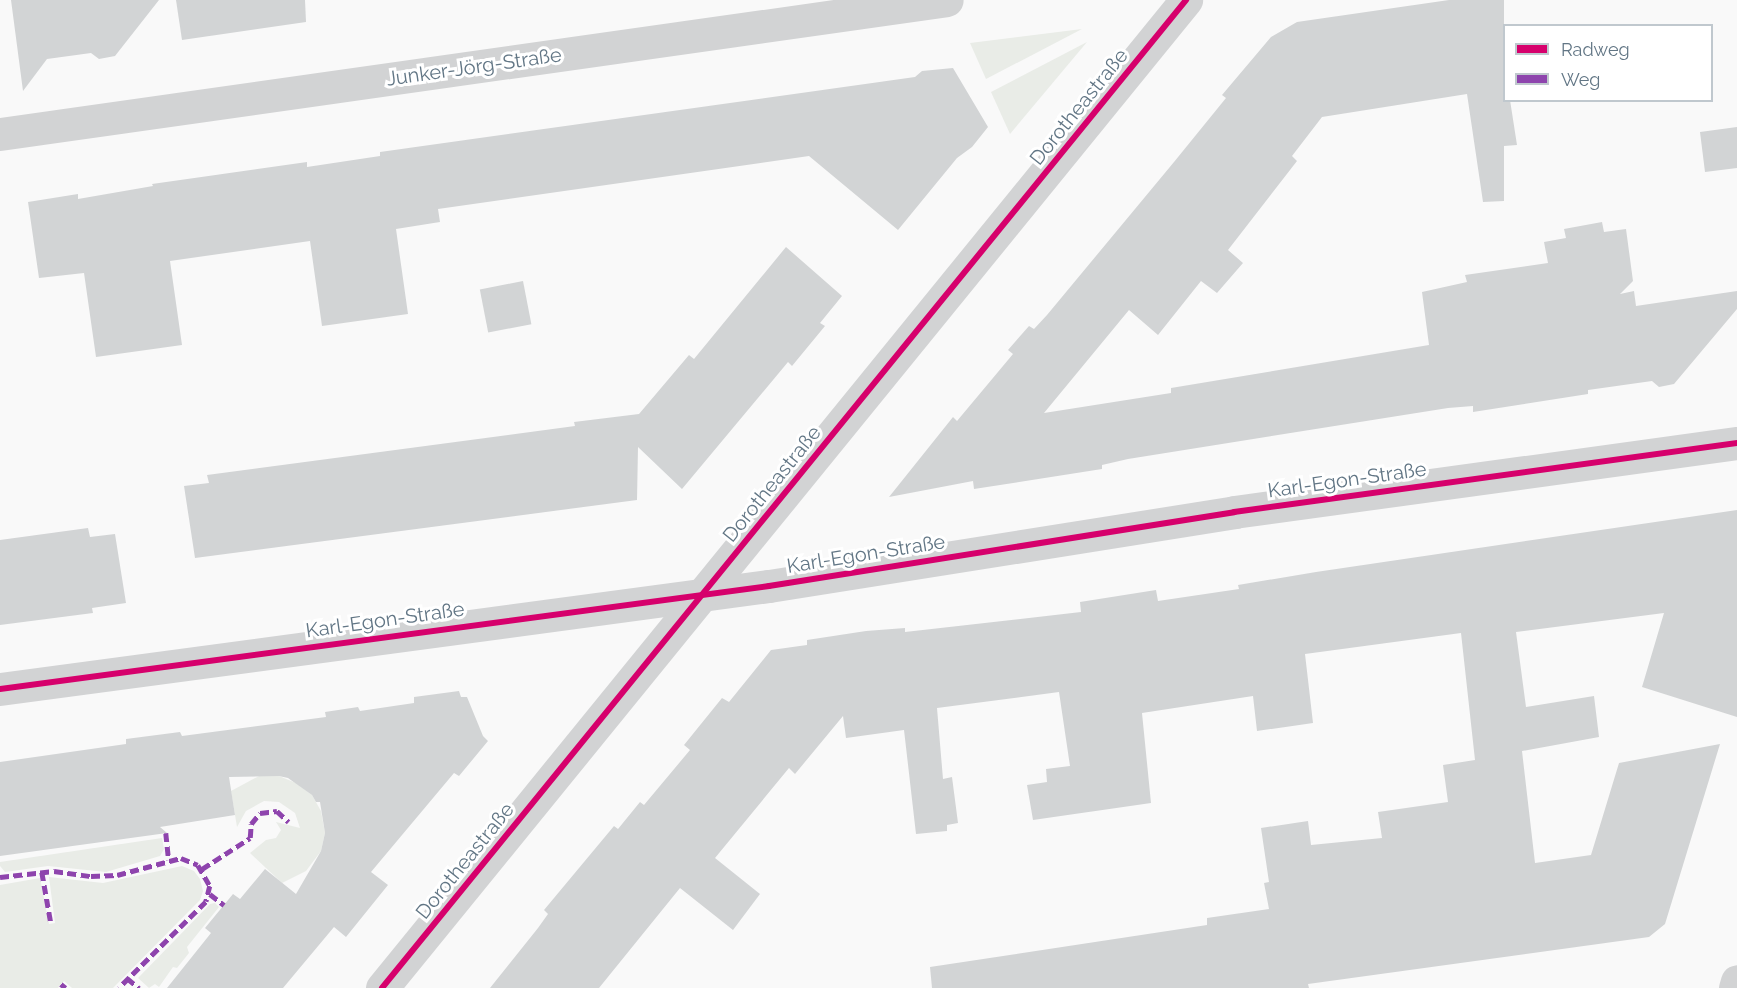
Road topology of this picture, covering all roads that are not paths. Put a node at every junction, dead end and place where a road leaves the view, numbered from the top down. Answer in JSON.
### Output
{"nodes":[{"id":1,"x":947,"y":0,"type":"edge"},
{"id":2,"x":1186,"y":0,"type":"edge"},
{"id":3,"x":0,"y":134,"type":"edge"},
{"id":4,"x":1737,"y":442,"type":"edge"},
{"id":5,"x":704,"y":595,"type":"junction"},
{"id":6,"x":0,"y":689,"type":"edge"},
{"id":7,"x":1737,"y":981,"type":"edge"},
{"id":8,"x":382,"y":988,"type":"edge"},
{"id":9,"x":1735,"y":988,"type":"edge"}],
"edges":[{"from":1,"to":3,"type":"street","name":"Junker-Jörg-Straße"},
{"from":2,"to":5,"type":"street","name":"Dorotheastraße"},
{"from":4,"to":5,"type":"street","name":"Karl-Egon-Straße"},
{"from":5,"to":6,"type":"street","name":"Karl-Egon-Straße"},
{"from":5,"to":8,"type":"street","name":"Dorotheastraße"},
{"from":7,"to":9,"type":"street"}]}
